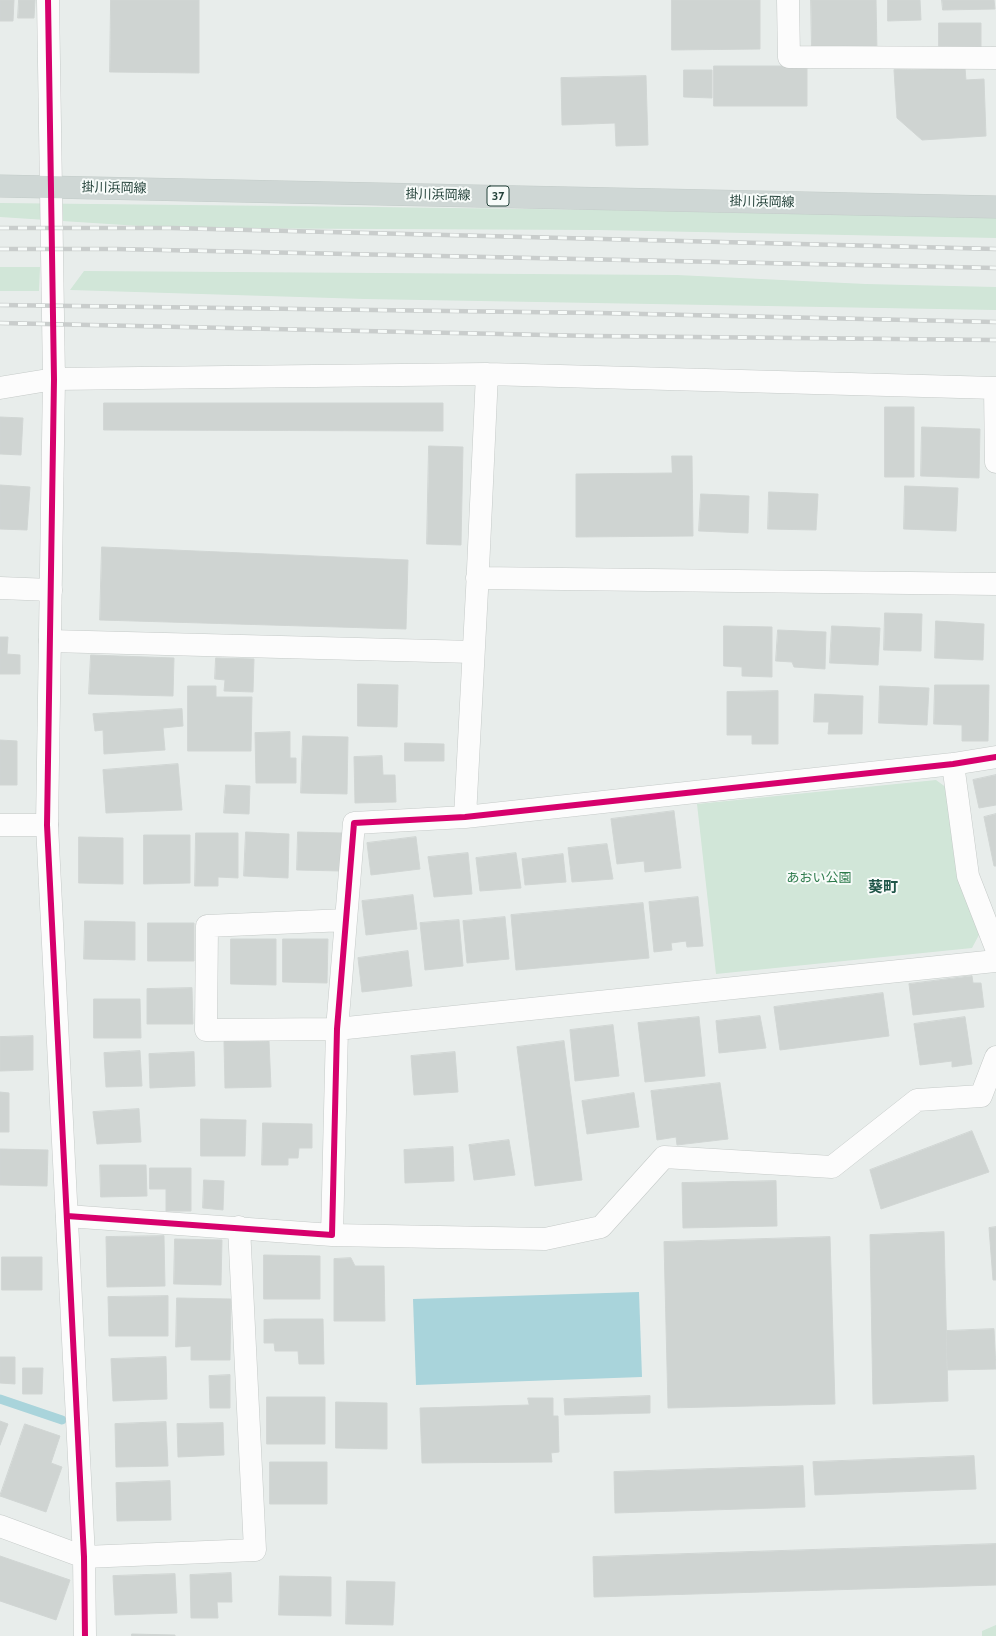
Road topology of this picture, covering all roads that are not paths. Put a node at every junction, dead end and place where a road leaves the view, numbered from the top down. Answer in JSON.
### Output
{"nodes":[{"id":1,"x":48,"y":0,"type":"edge"},
{"id":2,"x":788,"y":0,"type":"edge"},
{"id":3,"x":996,"y":58,"type":"edge"},
{"id":4,"x":0,"y":186,"type":"edge"},
{"id":5,"x":51,"y":187,"type":"junction"},
{"id":6,"x":996,"y":207,"type":"edge"},
{"id":7,"x":487,"y":374,"type":"junction"},
{"id":8,"x":54,"y":379,"type":"junction"},
{"id":9,"x":0,"y":388,"type":"edge"},
{"id":10,"x":996,"y":388,"type":"edge"},
{"id":11,"x":996,"y":462,"type":"edge"},
{"id":12,"x":477,"y":578,"type":"junction"},
{"id":13,"x":996,"y":584,"type":"edge"},
{"id":14,"x":0,"y":588,"type":"edge"},
{"id":15,"x":50,"y":590,"type":"junction"},
{"id":16,"x":50,"y":641,"type":"junction"},
{"id":17,"x":473,"y":652,"type":"junction"},
{"id":18,"x":996,"y":757,"type":"edge"},
{"id":19,"x":953,"y":764,"type":"junction"},
{"id":20,"x":465,"y":817,"type":"junction"},
{"id":21,"x":0,"y":825,"type":"edge"},
{"id":22,"x":47,"y":825,"type":"junction"},
{"id":23,"x":346,"y":920,"type":"junction"},
{"id":24,"x":996,"y":948,"type":"edge"},
{"id":25,"x":996,"y":961,"type":"edge"},
{"id":26,"x":337,"y":1029,"type":"junction"},
{"id":27,"x":996,"y":1057,"type":"edge"},
{"id":28,"x":67,"y":1216,"type":"junction"},
{"id":29,"x":239,"y":1227,"type":"junction"},
{"id":30,"x":332,"y":1235,"type":"junction"},
{"id":31,"x":0,"y":1526,"type":"edge"},
{"id":32,"x":84,"y":1557,"type":"junction"},
{"id":33,"x":85,"y":1636,"type":"edge"}],
"edges":[{"from":1,"to":5,"type":"street"},
{"from":2,"to":3,"type":"street"},
{"from":4,"to":5,"type":"main road","name":"掛川浜岡線","number":"37"},
{"from":5,"to":6,"type":"main road","name":"掛川浜岡線","number":"37"},
{"from":5,"to":8,"type":"street"},
{"from":7,"to":8,"type":"street"},
{"from":7,"to":10,"type":"street"},
{"from":7,"to":12,"type":"street"},
{"from":8,"to":9,"type":"street"},
{"from":8,"to":15,"type":"street"},
{"from":10,"to":11,"type":"street"},
{"from":12,"to":13,"type":"street"},
{"from":12,"to":17,"type":"street"},
{"from":14,"to":15,"type":"street"},
{"from":15,"to":16,"type":"street"},
{"from":16,"to":17,"type":"street"},
{"from":16,"to":22,"type":"street"},
{"from":17,"to":20,"type":"street"},
{"from":18,"to":19,"type":"street"},
{"from":19,"to":20,"type":"street"},
{"from":19,"to":24,"type":"street"},
{"from":20,"to":23,"type":"street"},
{"from":21,"to":22,"type":"street"},
{"from":22,"to":28,"type":"street"},
{"from":23,"to":26,"type":"street"},
{"from":23,"to":26,"type":"street"},
{"from":25,"to":26,"type":"street"},
{"from":26,"to":30,"type":"street"},
{"from":27,"to":30,"type":"street"},
{"from":28,"to":29,"type":"street"},
{"from":28,"to":32,"type":"street"},
{"from":29,"to":30,"type":"street"},
{"from":29,"to":32,"type":"street"},
{"from":31,"to":32,"type":"street"},
{"from":32,"to":33,"type":"street"}]}
